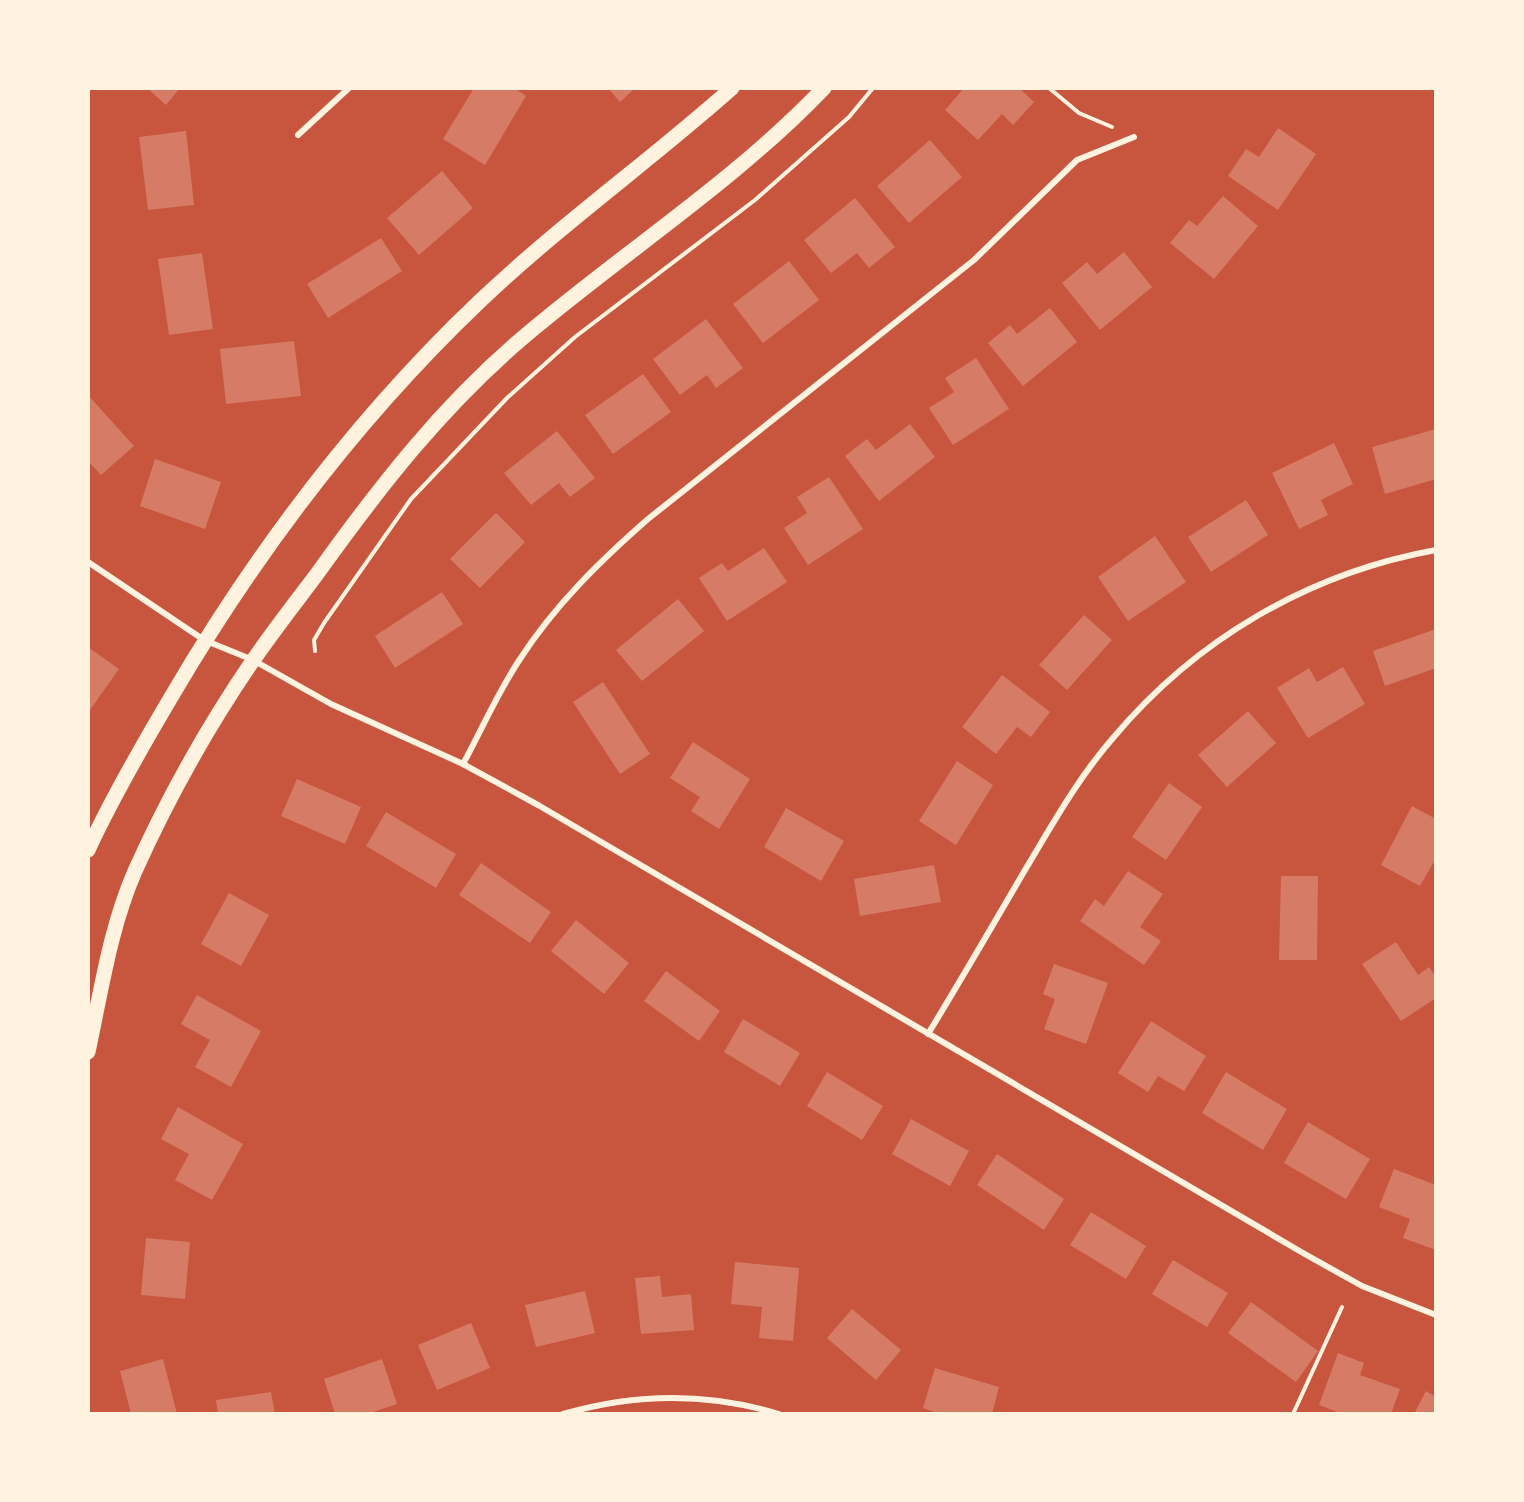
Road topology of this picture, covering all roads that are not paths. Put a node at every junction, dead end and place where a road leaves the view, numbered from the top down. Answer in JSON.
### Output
{"nodes":[{"id":1,"x":349,"y":88,"type":"edge"},
{"id":2,"x":732,"y":88,"type":"edge"},
{"id":3,"x":824,"y":88,"type":"edge"},
{"id":4,"x":298,"y":135,"type":"dead end"},
{"id":5,"x":1134,"y":137,"type":"road end"},
{"id":6,"x":1436,"y":549,"type":"edge"},
{"id":7,"x":88,"y":562,"type":"edge"},
{"id":8,"x":204,"y":640,"type":"junction"},
{"id":9,"x":253,"y":660,"type":"junction"},
{"id":10,"x":463,"y":764,"type":"junction"},
{"id":11,"x":88,"y":850,"type":"edge"},
{"id":12,"x":928,"y":1034,"type":"junction"},
{"id":13,"x":88,"y":1052,"type":"edge"},
{"id":14,"x":1436,"y":1315,"type":"edge"},
{"id":15,"x":563,"y":1413,"type":"edge"},
{"id":16,"x":779,"y":1413,"type":"edge"}],
"edges":[{"from":1,"to":4,"type":"street"},
{"from":2,"to":8,"type":"main road"},
{"from":3,"to":9,"type":"main road"},
{"from":5,"to":10,"type":"street"},
{"from":6,"to":12,"type":"street"},
{"from":7,"to":8,"type":"street"},
{"from":8,"to":9,"type":"street"},
{"from":8,"to":11,"type":"main road"},
{"from":9,"to":10,"type":"street"},
{"from":9,"to":13,"type":"main road"},
{"from":10,"to":12,"type":"street"},
{"from":12,"to":14,"type":"street"},
{"from":15,"to":16,"type":"street"}]}
